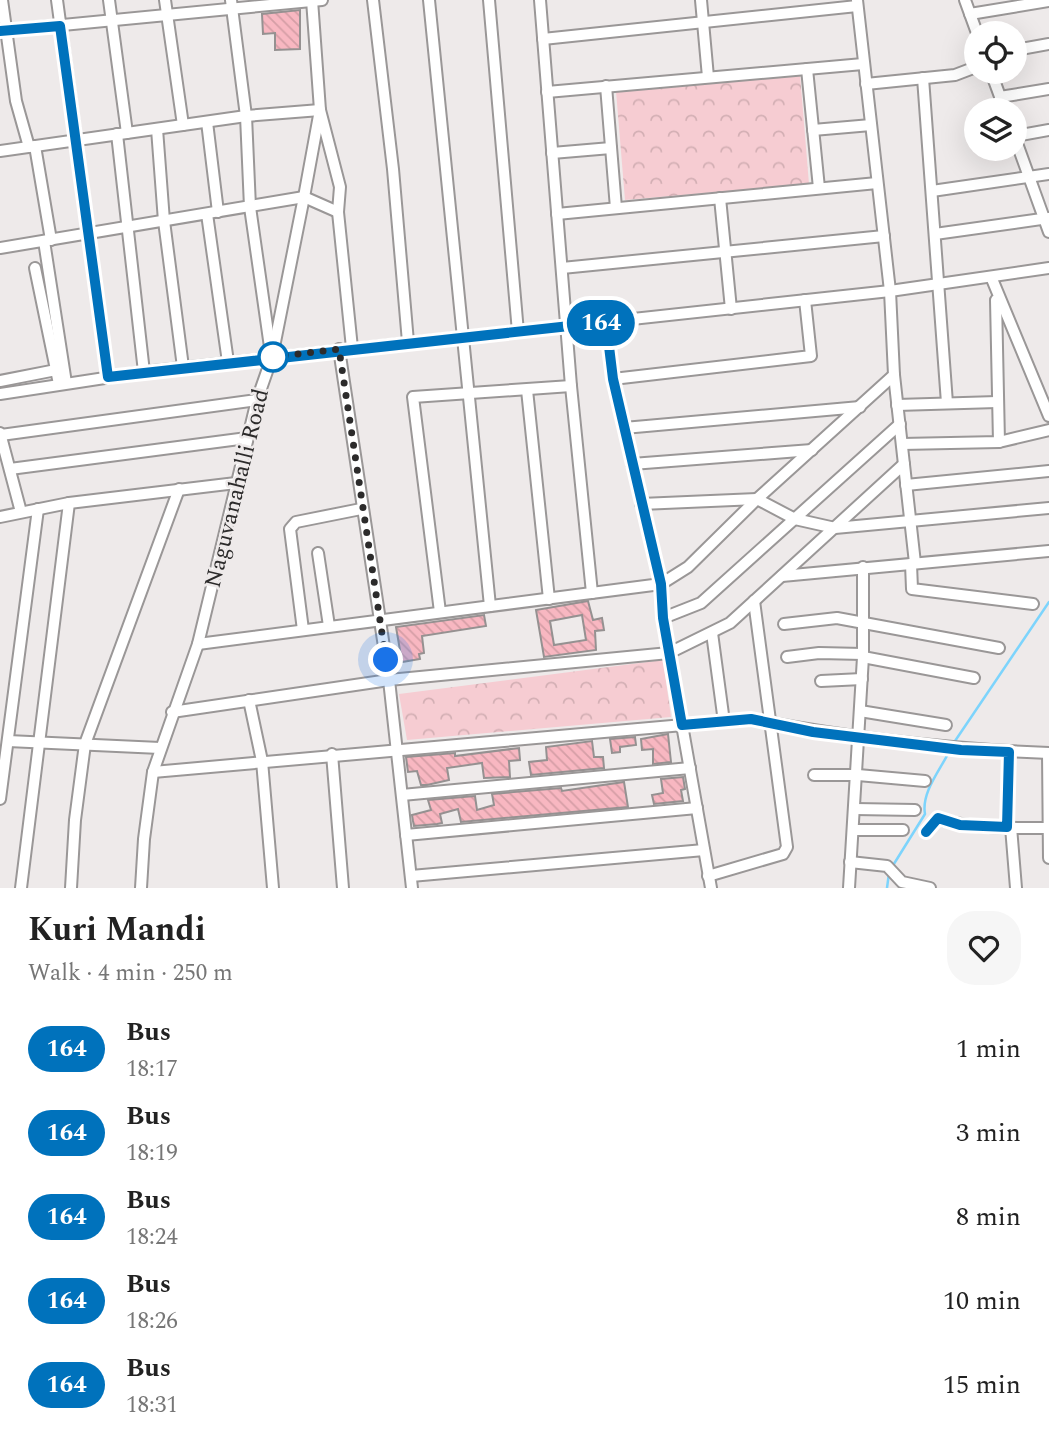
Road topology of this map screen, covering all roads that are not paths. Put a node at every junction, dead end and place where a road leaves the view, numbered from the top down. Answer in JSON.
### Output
{"nodes":[{"id":1,"x":2,"y":0,"type":"edge"},
{"id":2,"x":57,"y":0,"type":"edge"},
{"id":3,"x":109,"y":0,"type":"edge"},
{"id":4,"x":165,"y":0,"type":"edge"},
{"id":5,"x":312,"y":0,"type":"edge"},
{"id":6,"x":322,"y":0,"type":"edge"},
{"id":7,"x":373,"y":0,"type":"edge"},
{"id":8,"x":429,"y":0,"type":"edge"},
{"id":9,"x":489,"y":0,"type":"edge"},
{"id":10,"x":540,"y":0,"type":"edge"},
{"id":11,"x":701,"y":0,"type":"edge"},
{"id":12,"x":965,"y":0,"type":"edge"},
{"id":13,"x":1049,"y":1,"type":"edge"},
{"id":14,"x":857,"y":3,"type":"edge"},
{"id":15,"x":232,"y":4,"type":"edge"},
{"id":16,"x":970,"y":14,"type":"junction"},
{"id":17,"x":168,"y":15,"type":"junction"},
{"id":18,"x":113,"y":19,"type":"junction"},
{"id":19,"x":973,"y":21,"type":"edge"},
{"id":20,"x":703,"y":22,"type":"junction"},
{"id":21,"x":60,"y":26,"type":"junction"},
{"id":22,"x":3,"y":31,"type":"edge"},
{"id":23,"x":543,"y":39,"type":"junction"},
{"id":24,"x":1049,"y":44,"type":"edge"},
{"id":25,"x":1027,"y":48,"type":"edge"},
{"id":26,"x":863,"y":64,"type":"junction"},
{"id":27,"x":807,"y":69,"type":"junction"},
{"id":28,"x":964,"y":72,"type":"edge"},
{"id":29,"x":708,"y":78,"type":"junction"},
{"id":30,"x":923,"y":78,"type":"junction"},
{"id":31,"x":995,"y":84,"type":"edge"},
{"id":32,"x":866,"y":85,"type":"junction"},
{"id":33,"x":606,"y":86,"type":"junction"},
{"id":34,"x":1049,"y":89,"type":"edge"},
{"id":35,"x":547,"y":92,"type":"junction"},
{"id":36,"x":1000,"y":97,"type":"joint"},
{"id":37,"x":320,"y":110,"type":"junction"},
{"id":38,"x":246,"y":117,"type":"junction"},
{"id":39,"x":207,"y":122,"type":"junction"},
{"id":40,"x":183,"y":125,"type":"junction"},
{"id":41,"x":871,"y":125,"type":"junction"},
{"id":42,"x":157,"y":129,"type":"junction"},
{"id":43,"x":813,"y":130,"type":"junction"},
{"id":44,"x":1049,"y":130,"type":"edge"},
{"id":45,"x":122,"y":134,"type":"junction"},
{"id":46,"x":1027,"y":135,"type":"edge"},
{"id":47,"x":76,"y":141,"type":"junction"},
{"id":48,"x":32,"y":146,"type":"junction"},
{"id":49,"x":611,"y":148,"type":"junction"},
{"id":50,"x":0,"y":151,"type":"edge"},
{"id":51,"x":552,"y":153,"type":"junction"},
{"id":52,"x":1023,"y":161,"type":"edge"},
{"id":53,"x":1049,"y":174,"type":"edge"},
{"id":54,"x":1029,"y":177,"type":"junction"},
{"id":55,"x":877,"y":183,"type":"junction"},
{"id":56,"x":819,"y":188,"type":"junction"},
{"id":57,"x":932,"y":191,"type":"junction"},
{"id":58,"x":304,"y":197,"type":"junction"},
{"id":59,"x":720,"y":198,"type":"junction"},
{"id":60,"x":250,"y":207,"type":"junction"},
{"id":61,"x":616,"y":208,"type":"junction"},
{"id":62,"x":338,"y":212,"type":"junction"},
{"id":63,"x":212,"y":213,"type":"junction"},
{"id":64,"x":557,"y":214,"type":"junction"},
{"id":65,"x":1046,"y":218,"type":"edge"},
{"id":66,"x":164,"y":221,"type":"junction"},
{"id":67,"x":128,"y":227,"type":"junction"},
{"id":68,"x":1049,"y":232,"type":"edge"},
{"id":69,"x":88,"y":234,"type":"junction"},
{"id":70,"x":935,"y":234,"type":"junction"},
{"id":71,"x":884,"y":236,"type":"junction"},
{"id":72,"x":47,"y":240,"type":"junction"},
{"id":73,"x":0,"y":248,"type":"edge"},
{"id":74,"x":725,"y":252,"type":"junction"},
{"id":75,"x":35,"y":268,"type":"dead end"},
{"id":76,"x":562,"y":268,"type":"junction"},
{"id":77,"x":1049,"y":268,"type":"edge"},
{"id":78,"x":992,"y":279,"type":"junction"},
{"id":79,"x":939,"y":285,"type":"junction"},
{"id":80,"x":890,"y":291,"type":"junction"},
{"id":81,"x":996,"y":293,"type":"junction"},
{"id":82,"x":804,"y":300,"type":"junction"},
{"id":83,"x":731,"y":309,"type":"junction"},
{"id":84,"x":606,"y":322,"type":"junction"},
{"id":85,"x":566,"y":327,"type":"junction"},
{"id":86,"x":518,"y":332,"type":"junction"},
{"id":87,"x":463,"y":337,"type":"junction"},
{"id":88,"x":408,"y":342,"type":"junction"},
{"id":89,"x":352,"y":348,"type":"junction"},
{"id":90,"x":339,"y":349,"type":"junction"},
{"id":91,"x":272,"y":357,"type":"junction"},
{"id":92,"x":228,"y":362,"type":"junction"},
{"id":93,"x":183,"y":367,"type":"junction"},
{"id":94,"x":56,"y":370,"type":"junction"},
{"id":95,"x":144,"y":372,"type":"junction"},
{"id":96,"x":894,"y":375,"type":"junction"},
{"id":97,"x":108,"y":377,"type":"junction"},
{"id":98,"x":613,"y":379,"type":"junction"},
{"id":99,"x":0,"y":381,"type":"edge"},
{"id":100,"x":62,"y":383,"type":"junction"},
{"id":101,"x":571,"y":386,"type":"junction"},
{"id":102,"x":468,"y":390,"type":"junction"},
{"id":103,"x":527,"y":390,"type":"junction"},
{"id":104,"x":0,"y":394,"type":"edge"},
{"id":105,"x":257,"y":400,"type":"junction"},
{"id":106,"x":997,"y":402,"type":"junction"},
{"id":107,"x":947,"y":403,"type":"junction"},
{"id":108,"x":897,"y":405,"type":"junction"},
{"id":109,"x":860,"y":407,"type":"junction"},
{"id":110,"x":1049,"y":416,"type":"edge"},
{"id":111,"x":900,"y":424,"type":"junction"},
{"id":112,"x":624,"y":428,"type":"junction"},
{"id":113,"x":1049,"y":430,"type":"edge"},
{"id":114,"x":0,"y":434,"type":"edge"},
{"id":115,"x":247,"y":438,"type":"junction"},
{"id":116,"x":999,"y":442,"type":"junction"},
{"id":117,"x":902,"y":444,"type":"junction"},
{"id":118,"x":812,"y":450,"type":"junction"},
{"id":119,"x":632,"y":464,"type":"junction"},
{"id":120,"x":904,"y":464,"type":"junction"},
{"id":121,"x":10,"y":469,"type":"junction"},
{"id":122,"x":1049,"y":471,"type":"edge"},
{"id":123,"x":236,"y":483,"type":"junction"},
{"id":124,"x":906,"y":485,"type":"junction"},
{"id":125,"x":179,"y":489,"type":"junction"},
{"id":126,"x":757,"y":499,"type":"junction"},
{"id":127,"x":69,"y":502,"type":"junction"},
{"id":128,"x":641,"y":504,"type":"junction"},
{"id":129,"x":1049,"y":508,"type":"edge"},
{"id":130,"x":38,"y":509,"type":"junction"},
{"id":131,"x":361,"y":509,"type":"junction"},
{"id":132,"x":21,"y":512,"type":"junction"},
{"id":133,"x":0,"y":517,"type":"edge"},
{"id":134,"x":795,"y":519,"type":"junction"},
{"id":135,"x":911,"y":522,"type":"junction"},
{"id":136,"x":835,"y":528,"type":"junction"},
{"id":137,"x":1049,"y":551,"type":"edge"},
{"id":138,"x":318,"y":553,"type":"dead end"},
{"id":139,"x":913,"y":564,"type":"junction"},
{"id":140,"x":863,"y":567,"type":"junction"},
{"id":141,"x":782,"y":576,"type":"junction"},
{"id":142,"x":661,"y":584,"type":"junction"},
{"id":143,"x":592,"y":593,"type":"junction"},
{"id":144,"x":549,"y":599,"type":"junction"},
{"id":145,"x":754,"y":601,"type":"junction"},
{"id":146,"x":1032,"y":604,"type":"dead end"},
{"id":147,"x":490,"y":606,"type":"junction"},
{"id":148,"x":440,"y":612,"type":"junction"},
{"id":149,"x":663,"y":618,"type":"junction"},
{"id":150,"x":378,"y":619,"type":"junction"},
{"id":151,"x":863,"y":621,"type":"junction"},
{"id":152,"x":784,"y":624,"type":"dead end"},
{"id":153,"x":329,"y":626,"type":"junction"},
{"id":154,"x":303,"y":630,"type":"junction"},
{"id":155,"x":712,"y":633,"type":"junction"},
{"id":156,"x":198,"y":644,"type":"junction"},
{"id":157,"x":999,"y":648,"type":"dead end"},
{"id":158,"x":670,"y":653,"type":"junction"},
{"id":159,"x":863,"y":656,"type":"junction"},
{"id":160,"x":788,"y":657,"type":"dead end"},
{"id":161,"x":974,"y":678,"type":"dead end"},
{"id":162,"x":862,"y":679,"type":"junction"},
{"id":163,"x":389,"y":680,"type":"junction"},
{"id":164,"x":821,"y":681,"type":"dead end"},
{"id":165,"x":248,"y":700,"type":"junction"},
{"id":166,"x":860,"y":711,"type":"junction"},
{"id":167,"x":172,"y":712,"type":"junction"},
{"id":168,"x":724,"y":722,"type":"junction"},
{"id":169,"x":769,"y":722,"type":"junction"},
{"id":170,"x":946,"y":724,"type":"dead end"},
{"id":171,"x":682,"y":725,"type":"junction"},
{"id":172,"x":859,"y":736,"type":"junction"},
{"id":173,"x":39,"y":742,"type":"junction"},
{"id":174,"x":85,"y":744,"type":"junction"},
{"id":175,"x":5,"y":748,"type":"edge"},
{"id":176,"x":160,"y":748,"type":"junction"},
{"id":177,"x":397,"y":748,"type":"junction"},
{"id":178,"x":1009,"y":752,"type":"junction"},
{"id":179,"x":1049,"y":753,"type":"edge"},
{"id":180,"x":332,"y":754,"type":"junction"},
{"id":181,"x":262,"y":761,"type":"junction"},
{"id":182,"x":690,"y":768,"type":"junction"},
{"id":183,"x":153,"y":772,"type":"junction"},
{"id":184,"x":814,"y":775,"type":"dead end"},
{"id":185,"x":858,"y":775,"type":"junction"},
{"id":186,"x":925,"y":781,"type":"dead end"},
{"id":187,"x":402,"y":794,"type":"junction"},
{"id":188,"x":0,"y":799,"type":"edge"},
{"id":189,"x":696,"y":808,"type":"junction"},
{"id":190,"x":855,"y":809,"type":"junction"},
{"id":191,"x":915,"y":810,"type":"dead end"},
{"id":192,"x":1009,"y":827,"type":"junction"},
{"id":193,"x":1048,"y":828,"type":"edge"},
{"id":194,"x":853,"y":830,"type":"junction"},
{"id":195,"x":903,"y":830,"type":"dead end"},
{"id":196,"x":926,"y":832,"type":"dead end"},
{"id":197,"x":406,"y":835,"type":"junction"},
{"id":198,"x":704,"y":850,"type":"junction"},
{"id":199,"x":1049,"y":858,"type":"edge"},
{"id":200,"x":850,"y":862,"type":"junction"},
{"id":201,"x":708,"y":876,"type":"junction"},
{"id":202,"x":411,"y":882,"type":"edge"},
{"id":203,"x":915,"y":887,"type":"edge"},
{"id":204,"x":21,"y":888,"type":"edge"},
{"id":205,"x":71,"y":888,"type":"edge"},
{"id":206,"x":141,"y":888,"type":"edge"},
{"id":207,"x":273,"y":888,"type":"edge"},
{"id":208,"x":343,"y":888,"type":"edge"},
{"id":209,"x":710,"y":888,"type":"edge"},
{"id":210,"x":849,"y":888,"type":"edge"},
{"id":211,"x":930,"y":888,"type":"edge"},
{"id":212,"x":1016,"y":888,"type":"edge"}],
"edges":[{"from":1,"to":22,"type":"street"},
{"from":2,"to":21,"type":"street"},
{"from":3,"to":18,"type":"street"},
{"from":4,"to":17,"type":"street"},
{"from":5,"to":6,"type":"street"},
{"from":5,"to":15,"type":"street"},
{"from":5,"to":37,"type":"street","name":"Naguvanahalli Road"},
{"from":7,"to":88,"type":"street"},
{"from":8,"to":87,"type":"street"},
{"from":9,"to":86,"type":"street"},
{"from":10,"to":23,"type":"street"},
{"from":11,"to":20,"type":"street"},
{"from":12,"to":16,"type":"street"},
{"from":13,"to":16,"type":"street"},
{"from":14,"to":20,"type":"street"},
{"from":14,"to":26,"type":"street"},
{"from":15,"to":17,"type":"street"},
{"from":15,"to":38,"type":"street"},
{"from":16,"to":19,"type":"street"},
{"from":17,"to":18,"type":"street"},
{"from":17,"to":40,"type":"street"},
{"from":18,"to":21,"type":"street"},
{"from":18,"to":45,"type":"street"},
{"from":20,"to":23,"type":"street"},
{"from":20,"to":29,"type":"street"},
{"from":21,"to":22,"type":"street"},
{"from":21,"to":47,"type":"street"},
{"from":22,"to":48,"type":"street"},
{"from":23,"to":35,"type":"street"},
{"from":24,"to":25,"type":"street"},
{"from":26,"to":27,"type":"street"},
{"from":26,"to":32,"type":"street"},
{"from":27,"to":29,"type":"street"},
{"from":27,"to":43,"type":"street"},
{"from":28,"to":30,"type":"street"},
{"from":29,"to":33,"type":"street"},
{"from":30,"to":32,"type":"street"},
{"from":30,"to":57,"type":"street"},
{"from":31,"to":36,"type":"street"},
{"from":32,"to":41,"type":"street"},
{"from":33,"to":35,"type":"street"},
{"from":33,"to":49,"type":"street"},
{"from":34,"to":36,"type":"street"},
{"from":35,"to":51,"type":"street"},
{"from":37,"to":38,"type":"street"},
{"from":37,"to":58,"type":"street","name":"Naguvanahalli Road"},
{"from":37,"to":62,"type":"street"},
{"from":38,"to":39,"type":"street"},
{"from":38,"to":60,"type":"street"},
{"from":39,"to":40,"type":"street"},
{"from":39,"to":63,"type":"street"},
{"from":40,"to":42,"type":"street"},
{"from":41,"to":43,"type":"street"},
{"from":41,"to":55,"type":"street"},
{"from":42,"to":45,"type":"street"},
{"from":42,"to":66,"type":"street"},
{"from":43,"to":56,"type":"street"},
{"from":44,"to":46,"type":"street"},
{"from":45,"to":47,"type":"street"},
{"from":45,"to":67,"type":"street"},
{"from":47,"to":48,"type":"street"},
{"from":47,"to":69,"type":"street"},
{"from":48,"to":50,"type":"street"},
{"from":48,"to":72,"type":"street"},
{"from":49,"to":51,"type":"street"},
{"from":49,"to":61,"type":"street"},
{"from":51,"to":64,"type":"street"},
{"from":52,"to":54,"type":"street"},
{"from":53,"to":54,"type":"street"},
{"from":54,"to":57,"type":"street"},
{"from":54,"to":65,"type":"street"},
{"from":55,"to":56,"type":"street"},
{"from":55,"to":71,"type":"street"},
{"from":56,"to":59,"type":"street"},
{"from":57,"to":70,"type":"street"},
{"from":58,"to":60,"type":"street"},
{"from":58,"to":62,"type":"street"},
{"from":58,"to":91,"type":"street","name":"Naguvanahalli Road"},
{"from":59,"to":61,"type":"street"},
{"from":59,"to":74,"type":"street"},
{"from":60,"to":63,"type":"street"},
{"from":60,"to":91,"type":"street"},
{"from":61,"to":64,"type":"street"},
{"from":62,"to":89,"type":"street"},
{"from":63,"to":66,"type":"street"},
{"from":63,"to":92,"type":"street"},
{"from":64,"to":76,"type":"street"},
{"from":65,"to":68,"type":"street"},
{"from":65,"to":70,"type":"street"},
{"from":66,"to":67,"type":"street"},
{"from":66,"to":93,"type":"street"},
{"from":67,"to":69,"type":"street"},
{"from":67,"to":95,"type":"street"},
{"from":69,"to":72,"type":"street"},
{"from":69,"to":97,"type":"street"},
{"from":70,"to":79,"type":"street"},
{"from":71,"to":74,"type":"street"},
{"from":71,"to":80,"type":"street"},
{"from":72,"to":73,"type":"street"},
{"from":72,"to":100,"type":"street"},
{"from":74,"to":76,"type":"street"},
{"from":74,"to":83,"type":"street"},
{"from":75,"to":94,"type":"street"},
{"from":76,"to":85,"type":"street"},
{"from":77,"to":78,"type":"street"},
{"from":78,"to":79,"type":"street"},
{"from":78,"to":81,"type":"street"},
{"from":79,"to":80,"type":"street"},
{"from":79,"to":107,"type":"street"},
{"from":80,"to":82,"type":"street"},
{"from":80,"to":96,"type":"street"},
{"from":81,"to":106,"type":"street"},
{"from":81,"to":110,"type":"street"},
{"from":82,"to":83,"type":"street"},
{"from":82,"to":98,"type":"street"},
{"from":83,"to":84,"type":"street"},
{"from":84,"to":85,"type":"street"},
{"from":84,"to":98,"type":"street"},
{"from":85,"to":86,"type":"street"},
{"from":85,"to":101,"type":"street"},
{"from":86,"to":87,"type":"street"},
{"from":87,"to":88,"type":"street"},
{"from":87,"to":102,"type":"street"},
{"from":88,"to":89,"type":"street"},
{"from":89,"to":90,"type":"street"},
{"from":90,"to":91,"type":"street"},
{"from":90,"to":131,"type":"street"},
{"from":91,"to":92,"type":"street"},
{"from":91,"to":105,"type":"street","name":"Naguvanahalli Road"},
{"from":92,"to":93,"type":"street"},
{"from":93,"to":95,"type":"street"},
{"from":94,"to":99,"type":"street"},
{"from":94,"to":100,"type":"street"},
{"from":95,"to":97,"type":"street"},
{"from":96,"to":108,"type":"street"},
{"from":96,"to":109,"type":"street"},
{"from":97,"to":100,"type":"street"},
{"from":98,"to":112,"type":"street"},
{"from":100,"to":104,"type":"street"},
{"from":101,"to":103,"type":"street"},
{"from":101,"to":143,"type":"street"},
{"from":102,"to":103,"type":"street"},
{"from":102,"to":147,"type":"street"},
{"from":102,"to":148,"type":"street"},
{"from":103,"to":144,"type":"street"},
{"from":105,"to":114,"type":"street"},
{"from":105,"to":115,"type":"street","name":"Naguvanahalli Road"},
{"from":106,"to":107,"type":"street"},
{"from":106,"to":116,"type":"street"},
{"from":107,"to":108,"type":"street"},
{"from":108,"to":111,"type":"street"},
{"from":109,"to":112,"type":"street"},
{"from":109,"to":118,"type":"street"},
{"from":111,"to":117,"type":"street"},
{"from":111,"to":134,"type":"street"},
{"from":112,"to":119,"type":"street"},
{"from":113,"to":116,"type":"street"},
{"from":114,"to":121,"type":"street"},
{"from":115,"to":121,"type":"street"},
{"from":115,"to":123,"type":"street","name":"Naguvanahalli Road"},
{"from":116,"to":117,"type":"street"},
{"from":117,"to":120,"type":"street"},
{"from":118,"to":119,"type":"street"},
{"from":118,"to":126,"type":"street"},
{"from":119,"to":128,"type":"street"},
{"from":120,"to":124,"type":"street"},
{"from":120,"to":136,"type":"street"},
{"from":121,"to":132,"type":"street"},
{"from":122,"to":124,"type":"street"},
{"from":123,"to":125,"type":"street"},
{"from":123,"to":156,"type":"street","name":"Naguvanahalli Road"},
{"from":124,"to":135,"type":"street"},
{"from":125,"to":127,"type":"street"},
{"from":125,"to":174,"type":"street"},
{"from":126,"to":128,"type":"street"},
{"from":126,"to":134,"type":"street"},
{"from":126,"to":142,"type":"street"},
{"from":127,"to":130,"type":"street"},
{"from":127,"to":173,"type":"street"},
{"from":128,"to":142,"type":"street"},
{"from":129,"to":135,"type":"street"},
{"from":130,"to":132,"type":"street"},
{"from":130,"to":175,"type":"street"},
{"from":131,"to":150,"type":"street"},
{"from":131,"to":154,"type":"street"},
{"from":132,"to":133,"type":"street"},
{"from":134,"to":136,"type":"street"},
{"from":134,"to":149,"type":"street"},
{"from":135,"to":136,"type":"street"},
{"from":135,"to":139,"type":"street"},
{"from":136,"to":141,"type":"street"},
{"from":137,"to":139,"type":"street"},
{"from":138,"to":153,"type":"street"},
{"from":139,"to":140,"type":"street"},
{"from":139,"to":146,"type":"street"},
{"from":140,"to":141,"type":"street"},
{"from":140,"to":151,"type":"street"},
{"from":141,"to":145,"type":"street"},
{"from":142,"to":143,"type":"street"},
{"from":142,"to":149,"type":"street"},
{"from":143,"to":144,"type":"street"},
{"from":144,"to":147,"type":"street"},
{"from":145,"to":155,"type":"street"},
{"from":145,"to":169,"type":"street"},
{"from":147,"to":148,"type":"street"},
{"from":148,"to":150,"type":"street"},
{"from":149,"to":158,"type":"street"},
{"from":150,"to":153,"type":"street"},
{"from":150,"to":163,"type":"street"},
{"from":151,"to":152,"type":"street"},
{"from":151,"to":157,"type":"street"},
{"from":151,"to":159,"type":"street"},
{"from":153,"to":154,"type":"street"},
{"from":154,"to":156,"type":"street"},
{"from":155,"to":158,"type":"street"},
{"from":155,"to":168,"type":"street"},
{"from":156,"to":167,"type":"street","name":"Naguvanahalli Road"},
{"from":158,"to":163,"type":"street"},
{"from":158,"to":171,"type":"street"},
{"from":159,"to":160,"type":"street"},
{"from":159,"to":161,"type":"street"},
{"from":159,"to":162,"type":"street"},
{"from":162,"to":164,"type":"street"},
{"from":162,"to":166,"type":"street"},
{"from":163,"to":165,"type":"street"},
{"from":163,"to":177,"type":"street"},
{"from":165,"to":167,"type":"street"},
{"from":165,"to":181,"type":"street"},
{"from":166,"to":170,"type":"street"},
{"from":166,"to":172,"type":"street"},
{"from":167,"to":176,"type":"street","name":"Naguvanahalli Road"},
{"from":168,"to":169,"type":"street"},
{"from":168,"to":171,"type":"street"},
{"from":169,"to":172,"type":"street"},
{"from":169,"to":201,"type":"street"},
{"from":171,"to":177,"type":"street"},
{"from":171,"to":182,"type":"street"},
{"from":172,"to":178,"type":"street"},
{"from":172,"to":185,"type":"street"},
{"from":173,"to":174,"type":"street"},
{"from":173,"to":175,"type":"street"},
{"from":173,"to":204,"type":"street"},
{"from":174,"to":176,"type":"street"},
{"from":174,"to":205,"type":"street"},
{"from":175,"to":188,"type":"street"},
{"from":176,"to":183,"type":"street","name":"Naguvanahalli Road"},
{"from":177,"to":180,"type":"street"},
{"from":177,"to":187,"type":"street"},
{"from":178,"to":179,"type":"street"},
{"from":178,"to":192,"type":"street"},
{"from":179,"to":193,"type":"street"},
{"from":180,"to":181,"type":"street"},
{"from":180,"to":208,"type":"street"},
{"from":181,"to":183,"type":"street"},
{"from":181,"to":207,"type":"street"},
{"from":182,"to":187,"type":"street"},
{"from":182,"to":189,"type":"street"},
{"from":183,"to":206,"type":"street","name":"Naguvanahalli Road"},
{"from":184,"to":185,"type":"street"},
{"from":185,"to":186,"type":"street"},
{"from":185,"to":190,"type":"street"},
{"from":187,"to":197,"type":"street"},
{"from":189,"to":197,"type":"street"},
{"from":189,"to":198,"type":"street"},
{"from":190,"to":191,"type":"street"},
{"from":190,"to":194,"type":"street"},
{"from":192,"to":193,"type":"street"},
{"from":192,"to":196,"type":"street"},
{"from":192,"to":212,"type":"street"},
{"from":193,"to":199,"type":"street"},
{"from":194,"to":195,"type":"street"},
{"from":194,"to":200,"type":"street"},
{"from":197,"to":202,"type":"street"},
{"from":198,"to":201,"type":"street"},
{"from":198,"to":202,"type":"street"},
{"from":200,"to":203,"type":"street"},
{"from":200,"to":210,"type":"street"},
{"from":201,"to":209,"type":"street"},
{"from":203,"to":211,"type":"street"}]}
